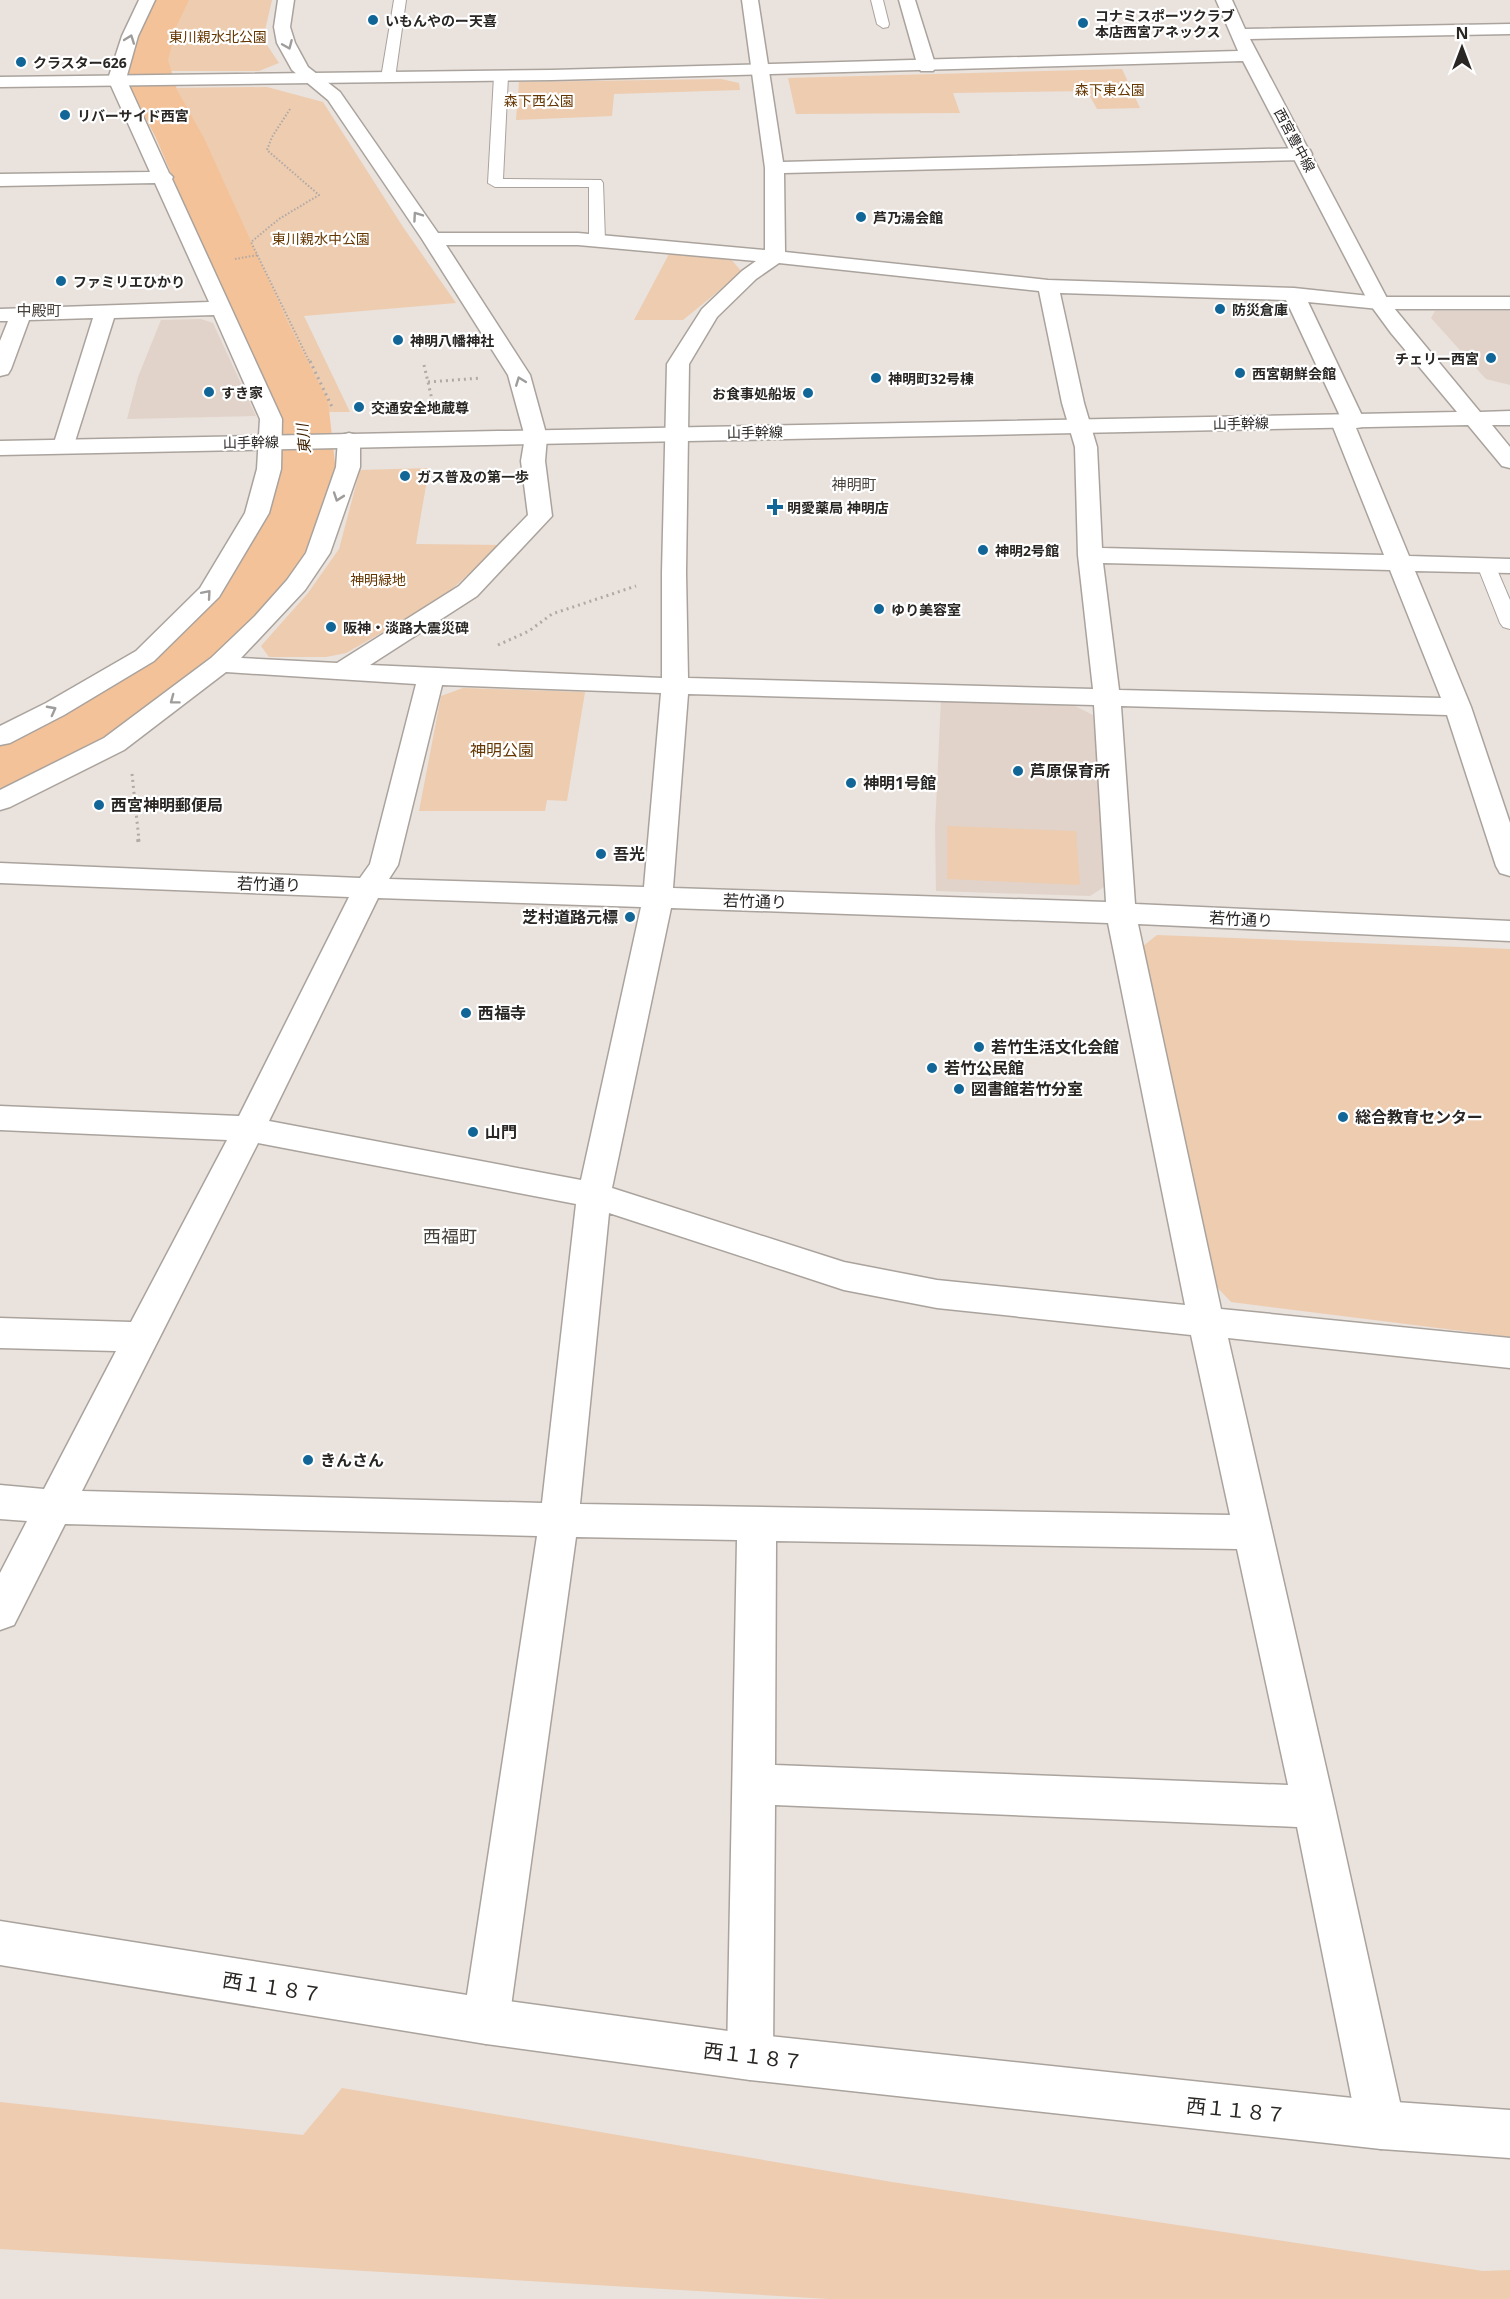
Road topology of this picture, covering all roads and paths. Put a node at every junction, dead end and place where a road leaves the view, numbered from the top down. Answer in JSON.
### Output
{"nodes":[{"id":1,"x":147,"y":0,"type":"edge"},
{"id":2,"x":286,"y":0,"type":"edge"},
{"id":3,"x":399,"y":0,"type":"edge"},
{"id":4,"x":750,"y":0,"type":"edge"},
{"id":5,"x":877,"y":0,"type":"edge"},
{"id":6,"x":908,"y":0,"type":"edge"},
{"id":7,"x":1224,"y":0,"type":"edge"},
{"id":8,"x":883,"y":24,"type":"dead end"},
{"id":9,"x":1510,"y":29,"type":"edge"},
{"id":10,"x":1241,"y":34,"type":"junction"},
{"id":11,"x":1249,"y":56,"type":"junction"},
{"id":12,"x":927,"y":66,"type":"junction"},
{"id":13,"x":761,"y":70,"type":"junction"},
{"id":14,"x":501,"y":76,"type":"junction"},
{"id":15,"x":388,"y":78,"type":"junction"},
{"id":16,"x":125,"y":79,"type":"junction"},
{"id":17,"x":316,"y":80,"type":"junction"},
{"id":18,"x":0,"y":82,"type":"edge"},
{"id":19,"x":295,"y":102,"type":"dead end"},
{"id":20,"x":1303,"y":154,"type":"junction"},
{"id":21,"x":774,"y":168,"type":"junction"},
{"id":22,"x":164,"y":177,"type":"junction"},
{"id":23,"x":0,"y":180,"type":"edge"},
{"id":24,"x":432,"y":239,"type":"junction"},
{"id":25,"x":597,"y":240,"type":"junction"},
{"id":26,"x":775,"y":256,"type":"junction"},
{"id":27,"x":1048,"y":286,"type":"junction"},
{"id":28,"x":1294,"y":294,"type":"junction"},
{"id":29,"x":1379,"y":303,"type":"junction"},
{"id":30,"x":1510,"y":303,"type":"edge"},
{"id":31,"x":222,"y":308,"type":"junction"},
{"id":32,"x":105,"y":312,"type":"junction"},
{"id":33,"x":10,"y":315,"type":"edge"},
{"id":34,"x":424,"y":365,"type":"dead end"},
{"id":35,"x":0,"y":369,"type":"edge"},
{"id":36,"x":519,"y":375,"type":"junction"},
{"id":37,"x":428,"y":382,"type":"junction"},
{"id":38,"x":333,"y":409,"type":"dead end"},
{"id":39,"x":436,"y":417,"type":"dead end"},
{"id":40,"x":1510,"y":418,"type":"edge"},
{"id":41,"x":1476,"y":419,"type":"junction"},
{"id":42,"x":1348,"y":422,"type":"junction"},
{"id":43,"x":1080,"y":425,"type":"junction"},
{"id":44,"x":678,"y":434,"type":"junction"},
{"id":45,"x":536,"y":437,"type":"junction"},
{"id":46,"x":342,"y":440,"type":"junction"},
{"id":47,"x":275,"y":442,"type":"junction"},
{"id":48,"x":64,"y":446,"type":"junction"},
{"id":49,"x":0,"y":448,"type":"edge"},
{"id":50,"x":1510,"y":461,"type":"edge"},
{"id":51,"x":1090,"y":555,"type":"junction"},
{"id":52,"x":1399,"y":563,"type":"junction"},
{"id":53,"x":1486,"y":565,"type":"junction"},
{"id":54,"x":1510,"y":566,"type":"edge"},
{"id":55,"x":674,"y":573,"type":"junction"},
{"id":56,"x":1510,"y":623,"type":"edge"},
{"id":57,"x":220,"y":664,"type":"junction"},
{"id":58,"x":345,"y":670,"type":"junction"},
{"id":59,"x":446,"y":678,"type":"junction"},
{"id":60,"x":675,"y":686,"type":"junction"},
{"id":61,"x":1107,"y":697,"type":"junction"},
{"id":62,"x":1458,"y":707,"type":"junction"},
{"id":63,"x":0,"y":737,"type":"edge"},
{"id":64,"x":114,"y":744,"type":"junction"},
{"id":65,"x":0,"y":801,"type":"edge"},
{"id":66,"x":1510,"y":866,"type":"edge"},
{"id":67,"x":0,"y":873,"type":"edge"},
{"id":68,"x":127,"y":878,"type":"junction"},
{"id":69,"x":368,"y":888,"type":"junction"},
{"id":70,"x":658,"y":898,"type":"junction"},
{"id":71,"x":1121,"y":913,"type":"junction"},
{"id":72,"x":1510,"y":931,"type":"edge"},
{"id":73,"x":0,"y":1118,"type":"edge"},
{"id":74,"x":249,"y":1130,"type":"junction"},
{"id":75,"x":594,"y":1195,"type":"junction"},
{"id":76,"x":1206,"y":1321,"type":"junction"},
{"id":77,"x":0,"y":1333,"type":"edge"},
{"id":78,"x":142,"y":1336,"type":"junction"},
{"id":79,"x":1510,"y":1353,"type":"edge"},
{"id":80,"x":0,"y":1502,"type":"edge"},
{"id":81,"x":53,"y":1507,"type":"junction"},
{"id":82,"x":559,"y":1520,"type":"junction"},
{"id":83,"x":757,"y":1524,"type":"junction"},
{"id":84,"x":1253,"y":1532,"type":"junction"},
{"id":85,"x":0,"y":1612,"type":"edge"},
{"id":86,"x":753,"y":1784,"type":"junction"},
{"id":87,"x":1314,"y":1807,"type":"junction"},
{"id":88,"x":0,"y":1943,"type":"edge"},
{"id":89,"x":486,"y":2021,"type":"junction"},
{"id":90,"x":750,"y":2057,"type":"junction"},
{"id":91,"x":1381,"y":2125,"type":"junction"},
{"id":92,"x":1510,"y":2134,"type":"edge"}],
"edges":[{"from":16,"to":1,"type":"street","one_way":true},
{"from":2,"to":17,"type":"street","one_way":true},
{"from":3,"to":15,"type":"lane"},
{"from":4,"to":13,"type":"street"},
{"from":5,"to":8,"type":"lane"},
{"from":6,"to":12,"type":"street"},
{"from":7,"to":10,"type":"street","name":"西宮豊中線"},
{"from":9,"to":10,"type":"street"},
{"from":10,"to":11,"type":"street","name":"西宮豊中線"},
{"from":11,"to":12,"type":"street"},
{"from":11,"to":20,"type":"street","name":"西宮豊中線"},
{"from":12,"to":13,"type":"street"},
{"from":13,"to":14,"type":"street"},
{"from":13,"to":21,"type":"street"},
{"from":14,"to":15,"type":"street"},
{"from":14,"to":25,"type":"lane"},
{"from":15,"to":17,"type":"street"},
{"from":16,"to":17,"type":"street"},
{"from":16,"to":18,"type":"street"},
{"from":16,"to":22,"type":"street"},
{"from":24,"to":17,"type":"street","one_way":true},
{"from":19,"to":38,"type":"path"},
{"from":20,"to":21,"type":"street"},
{"from":20,"to":29,"type":"street","name":"西宮豊中線"},
{"from":21,"to":26,"type":"street"},
{"from":22,"to":23,"type":"street"},
{"from":22,"to":31,"type":"street"},
{"from":24,"to":25,"type":"street"},
{"from":24,"to":36,"type":"street"},
{"from":25,"to":26,"type":"street"},
{"from":26,"to":27,"type":"street"},
{"from":26,"to":44,"type":"street"},
{"from":27,"to":28,"type":"street"},
{"from":27,"to":43,"type":"street"},
{"from":28,"to":29,"type":"street"},
{"from":28,"to":42,"type":"street"},
{"from":29,"to":30,"type":"street"},
{"from":29,"to":41,"type":"street","name":"西宮豊中線"},
{"from":31,"to":32,"type":"street"},
{"from":31,"to":47,"type":"street"},
{"from":32,"to":33,"type":"street"},
{"from":32,"to":48,"type":"street"},
{"from":33,"to":35,"type":"street"},
{"from":34,"to":37,"type":"path"},
{"from":36,"to":37,"type":"path"},
{"from":45,"to":36,"type":"street","one_way":true},
{"from":37,"to":39,"type":"path"},
{"from":40,"to":41,"type":"street","name":"山手幹線"},
{"from":41,"to":42,"type":"street","name":"山手幹線"},
{"from":41,"to":50,"type":"street","name":"西宮豊中線"},
{"from":42,"to":43,"type":"street","name":"山手幹線"},
{"from":42,"to":52,"type":"street"},
{"from":43,"to":44,"type":"street","name":"山手幹線"},
{"from":43,"to":51,"type":"street"},
{"from":44,"to":45,"type":"street","name":"山手幹線"},
{"from":44,"to":55,"type":"street"},
{"from":45,"to":46,"type":"street","name":"山手幹線"},
{"from":45,"to":58,"type":"street"},
{"from":46,"to":47,"type":"street","name":"山手幹線"},
{"from":46,"to":57,"type":"street","one_way":true},
{"from":47,"to":48,"type":"street","name":"山手幹線"},
{"from":63,"to":47,"type":"street","one_way":true},
{"from":48,"to":49,"type":"street","name":"山手幹線"},
{"from":51,"to":52,"type":"street"},
{"from":51,"to":61,"type":"street"},
{"from":52,"to":53,"type":"street"},
{"from":52,"to":62,"type":"street"},
{"from":53,"to":54,"type":"street"},
{"from":53,"to":56,"type":"lane"},
{"from":55,"to":59,"type":"path"},
{"from":55,"to":60,"type":"street"},
{"from":57,"to":58,"type":"street"},
{"from":57,"to":64,"type":"street","one_way":true},
{"from":58,"to":59,"type":"street"},
{"from":59,"to":60,"type":"street"},
{"from":59,"to":69,"type":"street"},
{"from":60,"to":61,"type":"street"},
{"from":60,"to":70,"type":"street"},
{"from":61,"to":62,"type":"street"},
{"from":61,"to":71,"type":"street"},
{"from":62,"to":66,"type":"street"},
{"from":64,"to":65,"type":"street"},
{"from":64,"to":68,"type":"path"},
{"from":67,"to":68,"type":"street","name":"若竹通り"},
{"from":68,"to":69,"type":"street","name":"若竹通り"},
{"from":69,"to":70,"type":"street","name":"若竹通り"},
{"from":69,"to":74,"type":"street"},
{"from":70,"to":71,"type":"street","name":"若竹通り"},
{"from":70,"to":75,"type":"street"},
{"from":71,"to":72,"type":"street","name":"若竹通り"},
{"from":71,"to":76,"type":"street"},
{"from":73,"to":74,"type":"street"},
{"from":74,"to":75,"type":"street"},
{"from":74,"to":78,"type":"street"},
{"from":75,"to":76,"type":"street"},
{"from":75,"to":82,"type":"street"},
{"from":76,"to":79,"type":"street"},
{"from":76,"to":84,"type":"street"},
{"from":77,"to":78,"type":"street"},
{"from":78,"to":81,"type":"street"},
{"from":80,"to":81,"type":"street"},
{"from":81,"to":82,"type":"street"},
{"from":81,"to":85,"type":"street"},
{"from":82,"to":83,"type":"street"},
{"from":82,"to":89,"type":"street"},
{"from":83,"to":84,"type":"street"},
{"from":83,"to":86,"type":"street"},
{"from":84,"to":87,"type":"street"},
{"from":86,"to":87,"type":"street"},
{"from":86,"to":90,"type":"street"},
{"from":87,"to":91,"type":"street"},
{"from":88,"to":89,"type":"street","name":"西１１８７"},
{"from":89,"to":90,"type":"street","name":"西１１８７"},
{"from":90,"to":91,"type":"street","name":"西１１８７"},
{"from":91,"to":92,"type":"street","name":"西１１８７"}]}
